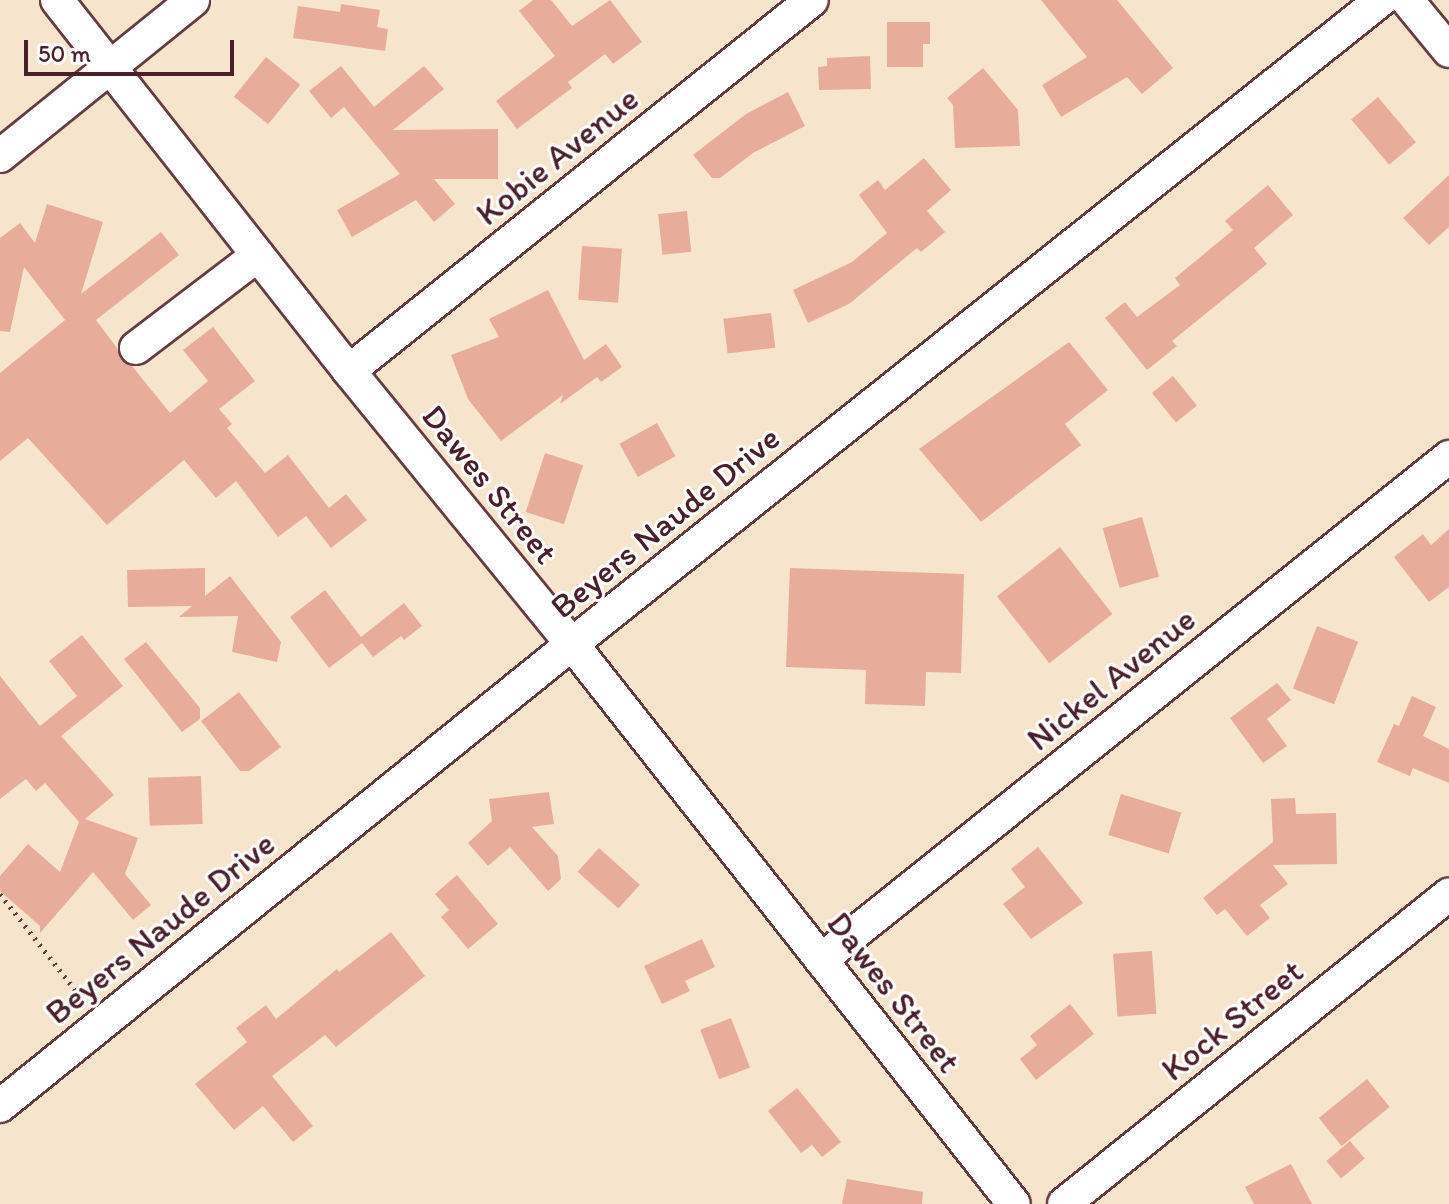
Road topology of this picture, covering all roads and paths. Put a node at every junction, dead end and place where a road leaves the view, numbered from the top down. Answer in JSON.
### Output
{"nodes":[{"id":1,"x":57,"y":0,"type":"edge"},
{"id":2,"x":193,"y":0,"type":"edge"},
{"id":3,"x":812,"y":0,"type":"edge"},
{"id":4,"x":1381,"y":0,"type":"edge"},
{"id":5,"x":1407,"y":0,"type":"edge"},
{"id":6,"x":1449,"y":51,"type":"edge"},
{"id":7,"x":111,"y":67,"type":"junction"},
{"id":8,"x":0,"y":156,"type":"edge"},
{"id":9,"x":258,"y":255,"type":"junction"},
{"id":10,"x":136,"y":348,"type":"dead end"},
{"id":11,"x":349,"y":371,"type":"junction"},
{"id":12,"x":1449,"y":457,"type":"edge"},
{"id":13,"x":572,"y":644,"type":"junction"},
{"id":14,"x":0,"y":894,"type":"edge"},
{"id":15,"x":1449,"y":894,"type":"edge"},
{"id":16,"x":821,"y":960,"type":"junction"},
{"id":17,"x":102,"y":1024,"type":"junction"},
{"id":18,"x":0,"y":1106,"type":"edge"},
{"id":19,"x":1014,"y":1204,"type":"edge"},
{"id":20,"x":1064,"y":1204,"type":"edge"}],
"edges":[{"from":1,"to":7,"type":"street","name":"Dawes Street"},
{"from":2,"to":7,"type":"street"},
{"from":3,"to":11,"type":"street","name":"Kobie Avenue"},
{"from":4,"to":13,"type":"street","name":"Beyers Naude Drive"},
{"from":5,"to":6,"type":"street"},
{"from":7,"to":8,"type":"street"},
{"from":7,"to":9,"type":"street","name":"Dawes Street"},
{"from":9,"to":10,"type":"street"},
{"from":9,"to":11,"type":"street","name":"Dawes Street"},
{"from":11,"to":13,"type":"street","name":"Dawes Street"},
{"from":12,"to":16,"type":"street","name":"Nickel Avenue"},
{"from":13,"to":16,"type":"street","name":"Dawes Street"},
{"from":13,"to":17,"type":"street","name":"Beyers Naude Drive"},
{"from":14,"to":17,"type":"path"},
{"from":15,"to":20,"type":"street","name":"Kock Street"},
{"from":16,"to":19,"type":"street","name":"Dawes Street"},
{"from":17,"to":18,"type":"street","name":"Beyers Naude Drive"}]}
